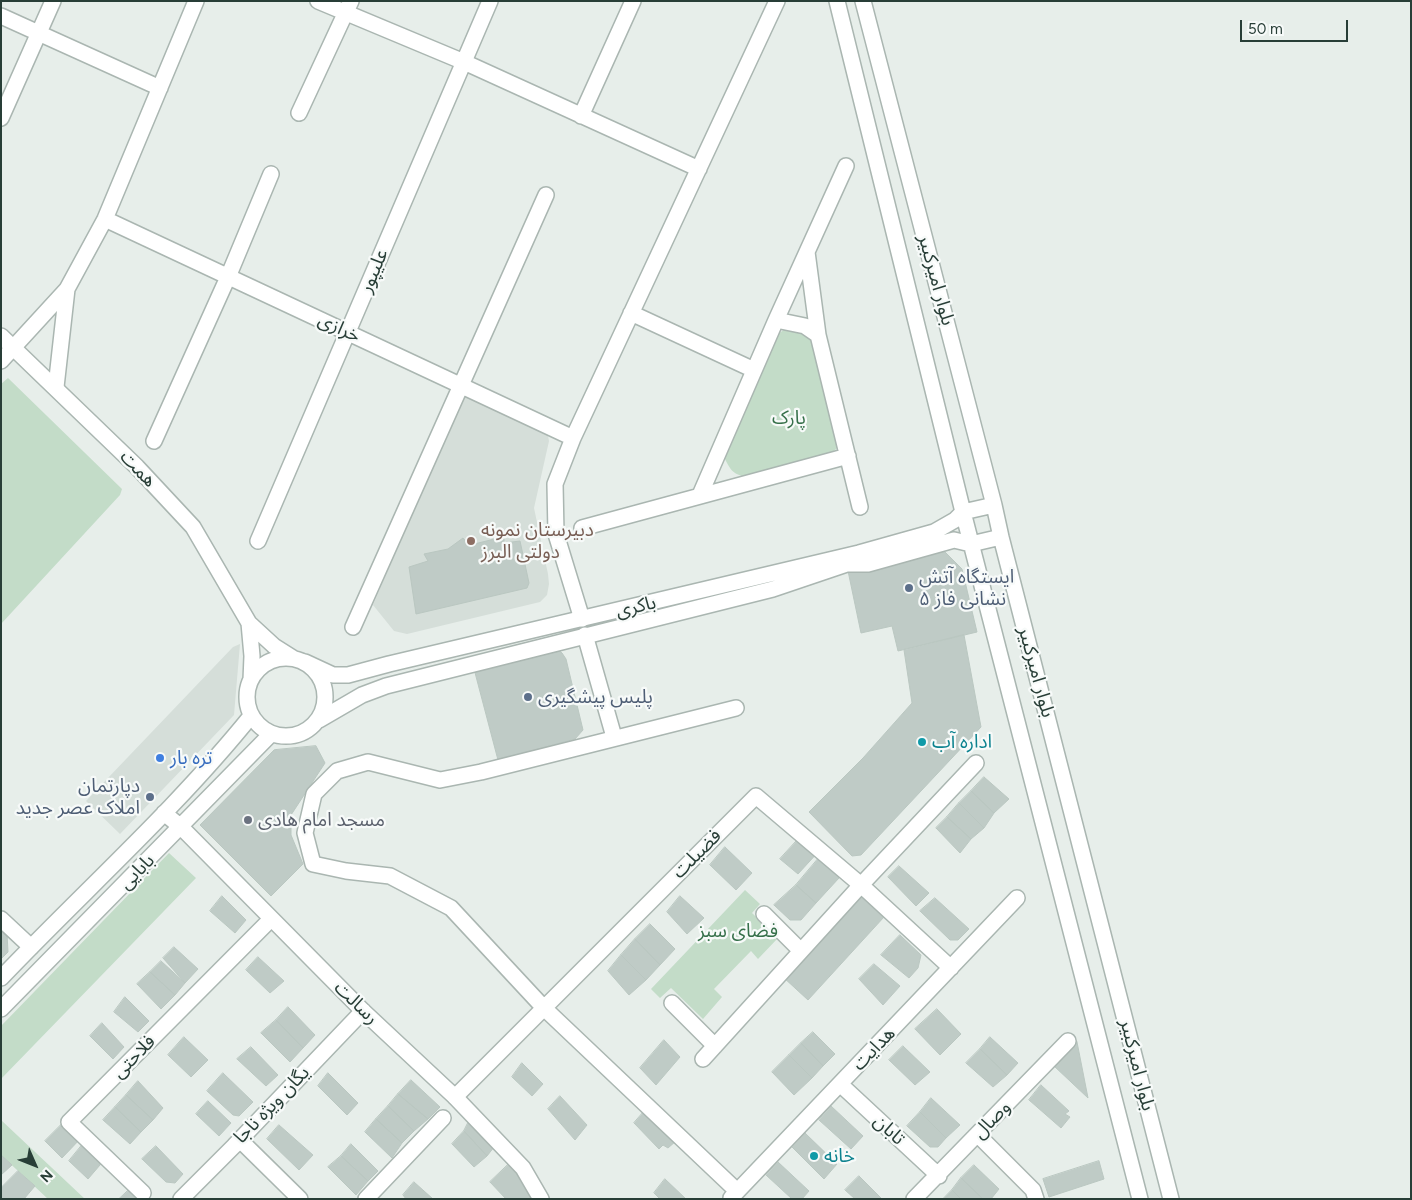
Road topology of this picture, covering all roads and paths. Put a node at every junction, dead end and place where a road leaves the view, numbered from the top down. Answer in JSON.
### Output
{"nodes":[{"id":1,"x":53,"y":1,"type":"edge"},
{"id":2,"x":196,"y":1,"type":"edge"},
{"id":3,"x":318,"y":1,"type":"edge"},
{"id":4,"x":490,"y":1,"type":"edge"},
{"id":5,"x":633,"y":1,"type":"edge"},
{"id":6,"x":777,"y":1,"type":"edge"},
{"id":7,"x":837,"y":1,"type":"edge"},
{"id":8,"x":863,"y":1,"type":"edge"},
{"id":9,"x":348,"y":7,"type":"edge"},
{"id":10,"x":1,"y":16,"type":"edge"},
{"id":11,"x":39,"y":33,"type":"junction"},
{"id":12,"x":464,"y":62,"type":"junction"},
{"id":13,"x":160,"y":88,"type":"junction"},
{"id":14,"x":299,"y":113,"type":"dead end"},
{"id":15,"x":581,"y":116,"type":"junction"},
{"id":16,"x":1,"y":118,"type":"edge"},
{"id":17,"x":846,"y":166,"type":"dead end"},
{"id":18,"x":699,"y":169,"type":"junction"},
{"id":19,"x":271,"y":174,"type":"dead end"},
{"id":20,"x":546,"y":195,"type":"dead end"},
{"id":21,"x":105,"y":219,"type":"junction"},
{"id":22,"x":807,"y":252,"type":"junction"},
{"id":23,"x":228,"y":277,"type":"junction"},
{"id":24,"x":67,"y":289,"type":"junction"},
{"id":25,"x":631,"y":313,"type":"junction"},
{"id":26,"x":776,"y":320,"type":"junction"},
{"id":27,"x":348,"y":333,"type":"junction"},
{"id":28,"x":818,"y":335,"type":"junction"},
{"id":29,"x":1,"y":336,"type":"edge"},
{"id":30,"x":14,"y":348,"type":"junction"},
{"id":31,"x":1,"y":361,"type":"edge"},
{"id":32,"x":754,"y":370,"type":"junction"},
{"id":33,"x":56,"y":386,"type":"junction"},
{"id":34,"x":460,"y":386,"type":"junction"},
{"id":35,"x":572,"y":438,"type":"junction"},
{"id":36,"x":154,"y":441,"type":"dead end"},
{"id":37,"x":848,"y":456,"type":"junction"},
{"id":38,"x":700,"y":495,"type":"junction"},
{"id":39,"x":994,"y":505,"type":"junction"},
{"id":40,"x":860,"y":507,"type":"dead end"},
{"id":41,"x":963,"y":512,"type":"junction"},
{"id":42,"x":582,"y":528,"type":"dead end"},
{"id":43,"x":1001,"y":536,"type":"junction"},
{"id":44,"x":258,"y":541,"type":"dead end"},
{"id":45,"x":971,"y":544,"type":"junction"},
{"id":46,"x":582,"y":619,"type":"junction"},
{"id":47,"x":249,"y":623,"type":"junction"},
{"id":48,"x":354,"y":627,"type":"dead end"},
{"id":49,"x":585,"y":635,"type":"junction"},
{"id":50,"x":299,"y":660,"type":"junction"},
{"id":51,"x":251,"y":680,"type":"junction"},
{"id":52,"x":736,"y":708,"type":"dead end"},
{"id":53,"x":252,"y":716,"type":"junction"},
{"id":54,"x":319,"y":720,"type":"junction"},
{"id":55,"x":271,"y":734,"type":"junction"},
{"id":56,"x":614,"y":737,"type":"junction"},
{"id":57,"x":976,"y":763,"type":"dead end"},
{"id":58,"x":164,"y":813,"type":"junction"},
{"id":59,"x":181,"y":827,"type":"junction"},
{"id":60,"x":861,"y":885,"type":"junction"},
{"id":61,"x":1017,"y":898,"type":"dead end"},
{"id":62,"x":764,"y":914,"type":"dead end"},
{"id":63,"x":1,"y":919,"type":"edge"},
{"id":64,"x":271,"y":919,"type":"junction"},
{"id":65,"x":31,"y":947,"type":"junction"},
{"id":66,"x":801,"y":951,"type":"junction"},
{"id":67,"x":951,"y":968,"type":"junction"},
{"id":68,"x":1,"y":978,"type":"edge"},
{"id":69,"x":672,"y":1003,"type":"dead end"},
{"id":70,"x":544,"y":1008,"type":"junction"},
{"id":71,"x":1,"y":1009,"type":"edge"},
{"id":72,"x":363,"y":1011,"type":"junction"},
{"id":73,"x":1068,"y":1041,"type":"dead end"},
{"id":74,"x":715,"y":1046,"type":"junction"},
{"id":75,"x":703,"y":1059,"type":"dead end"},
{"id":76,"x":840,"y":1084,"type":"junction"},
{"id":77,"x":455,"y":1097,"type":"junction"},
{"id":78,"x":443,"y":1118,"type":"dead end"},
{"id":79,"x":978,"y":1135,"type":"junction"},
{"id":80,"x":240,"y":1140,"type":"junction"},
{"id":81,"x":938,"y":1176,"type":"junction"},
{"id":82,"x":143,"y":1193,"type":"dead end"},
{"id":83,"x":734,"y":1195,"type":"edge"},
{"id":84,"x":181,"y":1199,"type":"edge"},
{"id":85,"x":300,"y":1199,"type":"edge"},
{"id":86,"x":366,"y":1199,"type":"edge"},
{"id":87,"x":541,"y":1199,"type":"edge"},
{"id":88,"x":914,"y":1199,"type":"edge"},
{"id":89,"x":1036,"y":1199,"type":"edge"},
{"id":90,"x":1140,"y":1199,"type":"edge"},
{"id":91,"x":1171,"y":1199,"type":"edge"}],
"edges":[{"from":1,"to":11,"type":"street"},
{"from":2,"to":13,"type":"street"},
{"from":3,"to":9,"type":"street"},
{"from":4,"to":12,"type":"street","name":"علیپور"},
{"from":5,"to":15,"type":"street"},
{"from":6,"to":18,"type":"street"},
{"from":7,"to":41,"type":"street","name":"بلوار امیرکبیر"},
{"from":8,"to":39,"type":"street","name":"بلوار امیرکبیر"},
{"from":9,"to":12,"type":"street"},
{"from":9,"to":14,"type":"street"},
{"from":10,"to":11,"type":"street"},
{"from":11,"to":13,"type":"street"},
{"from":11,"to":16,"type":"street"},
{"from":12,"to":15,"type":"street"},
{"from":12,"to":27,"type":"street","name":"علیپور"},
{"from":13,"to":21,"type":"street"},
{"from":15,"to":18,"type":"street"},
{"from":17,"to":22,"type":"street"},
{"from":18,"to":25,"type":"street"},
{"from":19,"to":23,"type":"street"},
{"from":20,"to":34,"type":"street"},
{"from":21,"to":23,"type":"street","name":"خرازی"},
{"from":21,"to":24,"type":"street"},
{"from":22,"to":26,"type":"street"},
{"from":22,"to":28,"type":"street"},
{"from":23,"to":27,"type":"street","name":"خرازی"},
{"from":23,"to":36,"type":"street"},
{"from":24,"to":30,"type":"street"},
{"from":24,"to":33,"type":"street"},
{"from":25,"to":32,"type":"street"},
{"from":25,"to":35,"type":"street"},
{"from":26,"to":28,"type":"street"},
{"from":26,"to":32,"type":"street"},
{"from":27,"to":34,"type":"street","name":"خرازی"},
{"from":27,"to":44,"type":"street","name":"علیپور"},
{"from":28,"to":37,"type":"street"},
{"from":29,"to":30,"type":"street","name":"همت"},
{"from":30,"to":31,"type":"street"},
{"from":30,"to":33,"type":"street","name":"همت"},
{"from":32,"to":38,"type":"street"},
{"from":33,"to":47,"type":"street","name":"همت"},
{"from":34,"to":35,"type":"street","name":"خرازی"},
{"from":34,"to":48,"type":"street"},
{"from":35,"to":46,"type":"street"},
{"from":37,"to":38,"type":"street"},
{"from":37,"to":40,"type":"street"},
{"from":38,"to":42,"type":"street"},
{"from":39,"to":41,"type":"street"},
{"from":39,"to":43,"type":"street","name":"بلوار امیرکبیر"},
{"from":41,"to":45,"type":"street","name":"بلوار امیرکبیر"},
{"from":41,"to":46,"type":"street","name":"باکری"},
{"from":43,"to":45,"type":"street","name":"باکری"},
{"from":43,"to":91,"type":"street","name":"بلوار امیرکبیر"},
{"from":45,"to":49,"type":"street","name":"باکری"},
{"from":45,"to":90,"type":"street","name":"بلوار امیرکبیر"},
{"from":46,"to":49,"type":"street"},
{"from":46,"to":50,"type":"street","name":"باکری"},
{"from":47,"to":50,"type":"street"},
{"from":47,"to":51,"type":"street"},
{"from":49,"to":54,"type":"street","name":"باکری"},
{"from":49,"to":56,"type":"street"},
{"from":50,"to":51,"type":"street"},
{"from":50,"to":54,"type":"street"},
{"from":51,"to":53,"type":"street"},
{"from":52,"to":56,"type":"street"},
{"from":53,"to":55,"type":"street"},
{"from":53,"to":58,"type":"street","name":"بابایی"},
{"from":54,"to":55,"type":"street"},
{"from":55,"to":59,"type":"street","name":"بابایی"},
{"from":56,"to":70,"type":"street"},
{"from":57,"to":60,"type":"street"},
{"from":58,"to":59,"type":"street","name":"رسالت"},
{"from":58,"to":65,"type":"street","name":"بابایی"},
{"from":59,"to":64,"type":"street","name":"رسالت"},
{"from":59,"to":71,"type":"street","name":"بابایی"},
{"from":60,"to":66,"type":"street"},
{"from":60,"to":67,"type":"street","name":"فضیلت"},
{"from":60,"to":70,"type":"street","name":"فضیلت"},
{"from":61,"to":67,"type":"street","name":"هدایت"},
{"from":62,"to":66,"type":"street"},
{"from":63,"to":65,"type":"street"},
{"from":64,"to":72,"type":"street","name":"رسالت"},
{"from":64,"to":82,"type":"street","name":"فلاحتی"},
{"from":65,"to":68,"type":"street","name":"بابایی"},
{"from":66,"to":74,"type":"street"},
{"from":67,"to":76,"type":"street","name":"هدایت"},
{"from":69,"to":74,"type":"street"},
{"from":70,"to":77,"type":"street","name":"فضیلت"},
{"from":70,"to":83,"type":"street"},
{"from":72,"to":77,"type":"street","name":"رسالت"},
{"from":72,"to":80,"type":"street","name":"یگان ویژه ناجا"},
{"from":73,"to":79,"type":"street","name":"وصال"},
{"from":74,"to":75,"type":"street"},
{"from":76,"to":81,"type":"street","name":"تابان"},
{"from":76,"to":83,"type":"street","name":"هدایت"},
{"from":77,"to":87,"type":"street","name":"رسالت"},
{"from":78,"to":86,"type":"street"},
{"from":79,"to":81,"type":"street","name":"وصال"},
{"from":79,"to":89,"type":"street"},
{"from":80,"to":84,"type":"street","name":"یگان ویژه ناجا"},
{"from":80,"to":85,"type":"street"},
{"from":81,"to":88,"type":"street","name":"وصال"}]}
